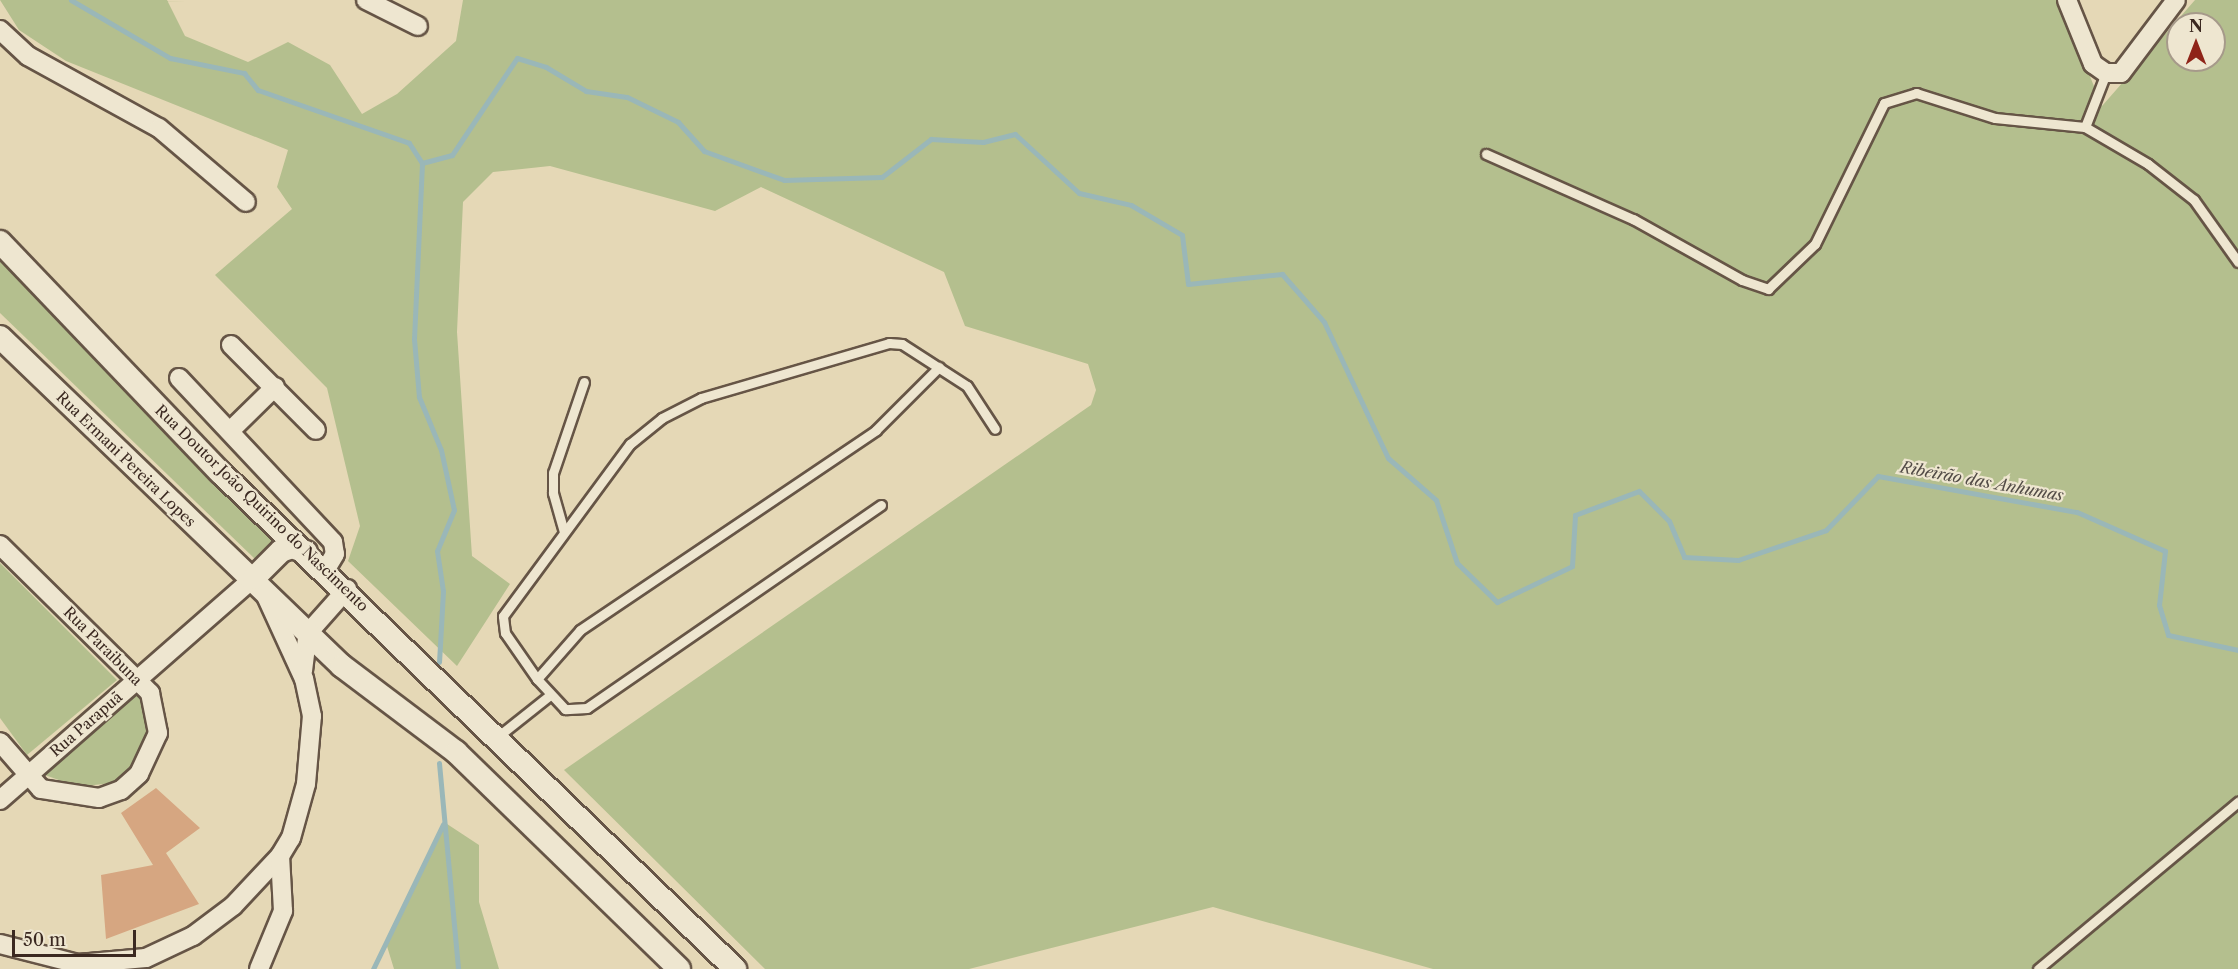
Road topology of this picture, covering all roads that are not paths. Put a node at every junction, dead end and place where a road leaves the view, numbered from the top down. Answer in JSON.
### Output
{"nodes":[{"id":1,"x":366,"y":0,"type":"edge"},
{"id":2,"x":2067,"y":0,"type":"edge"},
{"id":3,"x":2176,"y":0,"type":"edge"},
{"id":4,"x":418,"y":26,"type":"dead end"},
{"id":5,"x":0,"y":30,"type":"edge"},
{"id":6,"x":2114,"y":73,"type":"junction"},
{"id":7,"x":2085,"y":127,"type":"junction"},
{"id":8,"x":1486,"y":154,"type":"dead end"},
{"id":9,"x":246,"y":202,"type":"dead end"},
{"id":10,"x":0,"y":242,"type":"edge"},
{"id":11,"x":2238,"y":262,"type":"edge"},
{"id":12,"x":0,"y":337,"type":"edge"},
{"id":13,"x":231,"y":345,"type":"dead end"},
{"id":14,"x":939,"y":367,"type":"junction"},
{"id":15,"x":179,"y":378,"type":"dead end"},
{"id":16,"x":584,"y":382,"type":"dead end"},
{"id":17,"x":275,"y":387,"type":"junction"},
{"id":18,"x":995,"y":429,"type":"dead end"},
{"id":19,"x":316,"y":430,"type":"dead end"},
{"id":20,"x":230,"y":431,"type":"junction"},
{"id":21,"x":881,"y":505,"type":"dead end"},
{"id":22,"x":564,"y":532,"type":"junction"},
{"id":23,"x":0,"y":545,"type":"edge"},
{"id":24,"x":306,"y":552,"type":"junction"},
{"id":25,"x":326,"y":568,"type":"junction"},
{"id":26,"x":258,"y":582,"type":"junction"},
{"id":27,"x":347,"y":589,"type":"junction"},
{"id":28,"x":308,"y":633,"type":"junction"},
{"id":29,"x":304,"y":679,"type":"junction"},
{"id":30,"x":537,"y":679,"type":"junction"},
{"id":31,"x":137,"y":680,"type":"junction"},
{"id":32,"x":550,"y":695,"type":"junction"},
{"id":33,"x":496,"y":738,"type":"junction"},
{"id":34,"x":0,"y":742,"type":"edge"},
{"id":35,"x":26,"y":777,"type":"junction"},
{"id":36,"x":0,"y":800,"type":"edge"},
{"id":37,"x":2238,"y":802,"type":"edge"},
{"id":38,"x":601,"y":840,"type":"junction"},
{"id":39,"x":280,"y":856,"type":"junction"},
{"id":40,"x":573,"y":866,"type":"junction"},
{"id":41,"x":0,"y":944,"type":"edge"},
{"id":42,"x":79,"y":966,"type":"edge"},
{"id":43,"x":259,"y":969,"type":"edge"},
{"id":44,"x":679,"y":969,"type":"edge"},
{"id":45,"x":735,"y":969,"type":"edge"},
{"id":46,"x":2038,"y":969,"type":"edge"}],
"edges":[{"from":1,"to":4,"type":"street"},
{"from":2,"to":6,"type":"street"},
{"from":3,"to":6,"type":"street"},
{"from":5,"to":9,"type":"street"},
{"from":6,"to":7,"type":"lane"},
{"from":7,"to":8,"type":"lane"},
{"from":7,"to":11,"type":"lane"},
{"from":10,"to":24,"type":"street","name":"Rua Doutor João Quirino do Nascimento"},
{"from":12,"to":26,"type":"street","name":"Rua Ermani Pereira Lopes"},
{"from":13,"to":17,"type":"street"},
{"from":14,"to":18,"type":"lane"},
{"from":14,"to":22,"type":"lane"},
{"from":14,"to":30,"type":"lane"},
{"from":15,"to":20,"type":"street"},
{"from":16,"to":22,"type":"lane"},
{"from":17,"to":19,"type":"street"},
{"from":17,"to":20,"type":"street"},
{"from":20,"to":25,"type":"street"},
{"from":21,"to":32,"type":"lane"},
{"from":22,"to":30,"type":"lane"},
{"from":23,"to":31,"type":"street","name":"Rua Paraibuna"},
{"from":24,"to":25,"type":"street","name":"Rua Doutor João Quirino do Nascimento"},
{"from":24,"to":26,"type":"street"},
{"from":25,"to":27,"type":"street","name":"Rua Doutor João Quirino do Nascimento"},
{"from":26,"to":28,"type":"street","name":"Rua Ermani Pereira Lopes"},
{"from":26,"to":29,"type":"street"},
{"from":26,"to":31,"type":"street","name":"Rua Parapuã"},
{"from":27,"to":28,"type":"street"},
{"from":27,"to":33,"type":"street","name":"Rua Doutor João Quirino do Nascimento"},
{"from":28,"to":29,"type":"street"},
{"from":28,"to":40,"type":"street","name":"Rua Ermani Pereira Lopes"},
{"from":29,"to":39,"type":"street"},
{"from":30,"to":32,"type":"lane"},
{"from":31,"to":35,"type":"street","name":"Rua Parapuã"},
{"from":31,"to":35,"type":"street","name":"Rua Paraibuna"},
{"from":32,"to":33,"type":"lane"},
{"from":33,"to":38,"type":"street","name":"Rua Doutor João Quirino do Nascimento"},
{"from":34,"to":35,"type":"street","name":"Rua Paraibuna"},
{"from":35,"to":36,"type":"street","name":"Rua Parapuã"},
{"from":37,"to":46,"type":"lane"},
{"from":38,"to":40,"type":"street"},
{"from":38,"to":45,"type":"street","name":"Rua Doutor João Quirino do Nascimento"},
{"from":39,"to":42,"type":"street"},
{"from":39,"to":43,"type":"street"},
{"from":40,"to":44,"type":"street","name":"Rua Ermani Pereira Lopes"},
{"from":41,"to":42,"type":"street"}]}
